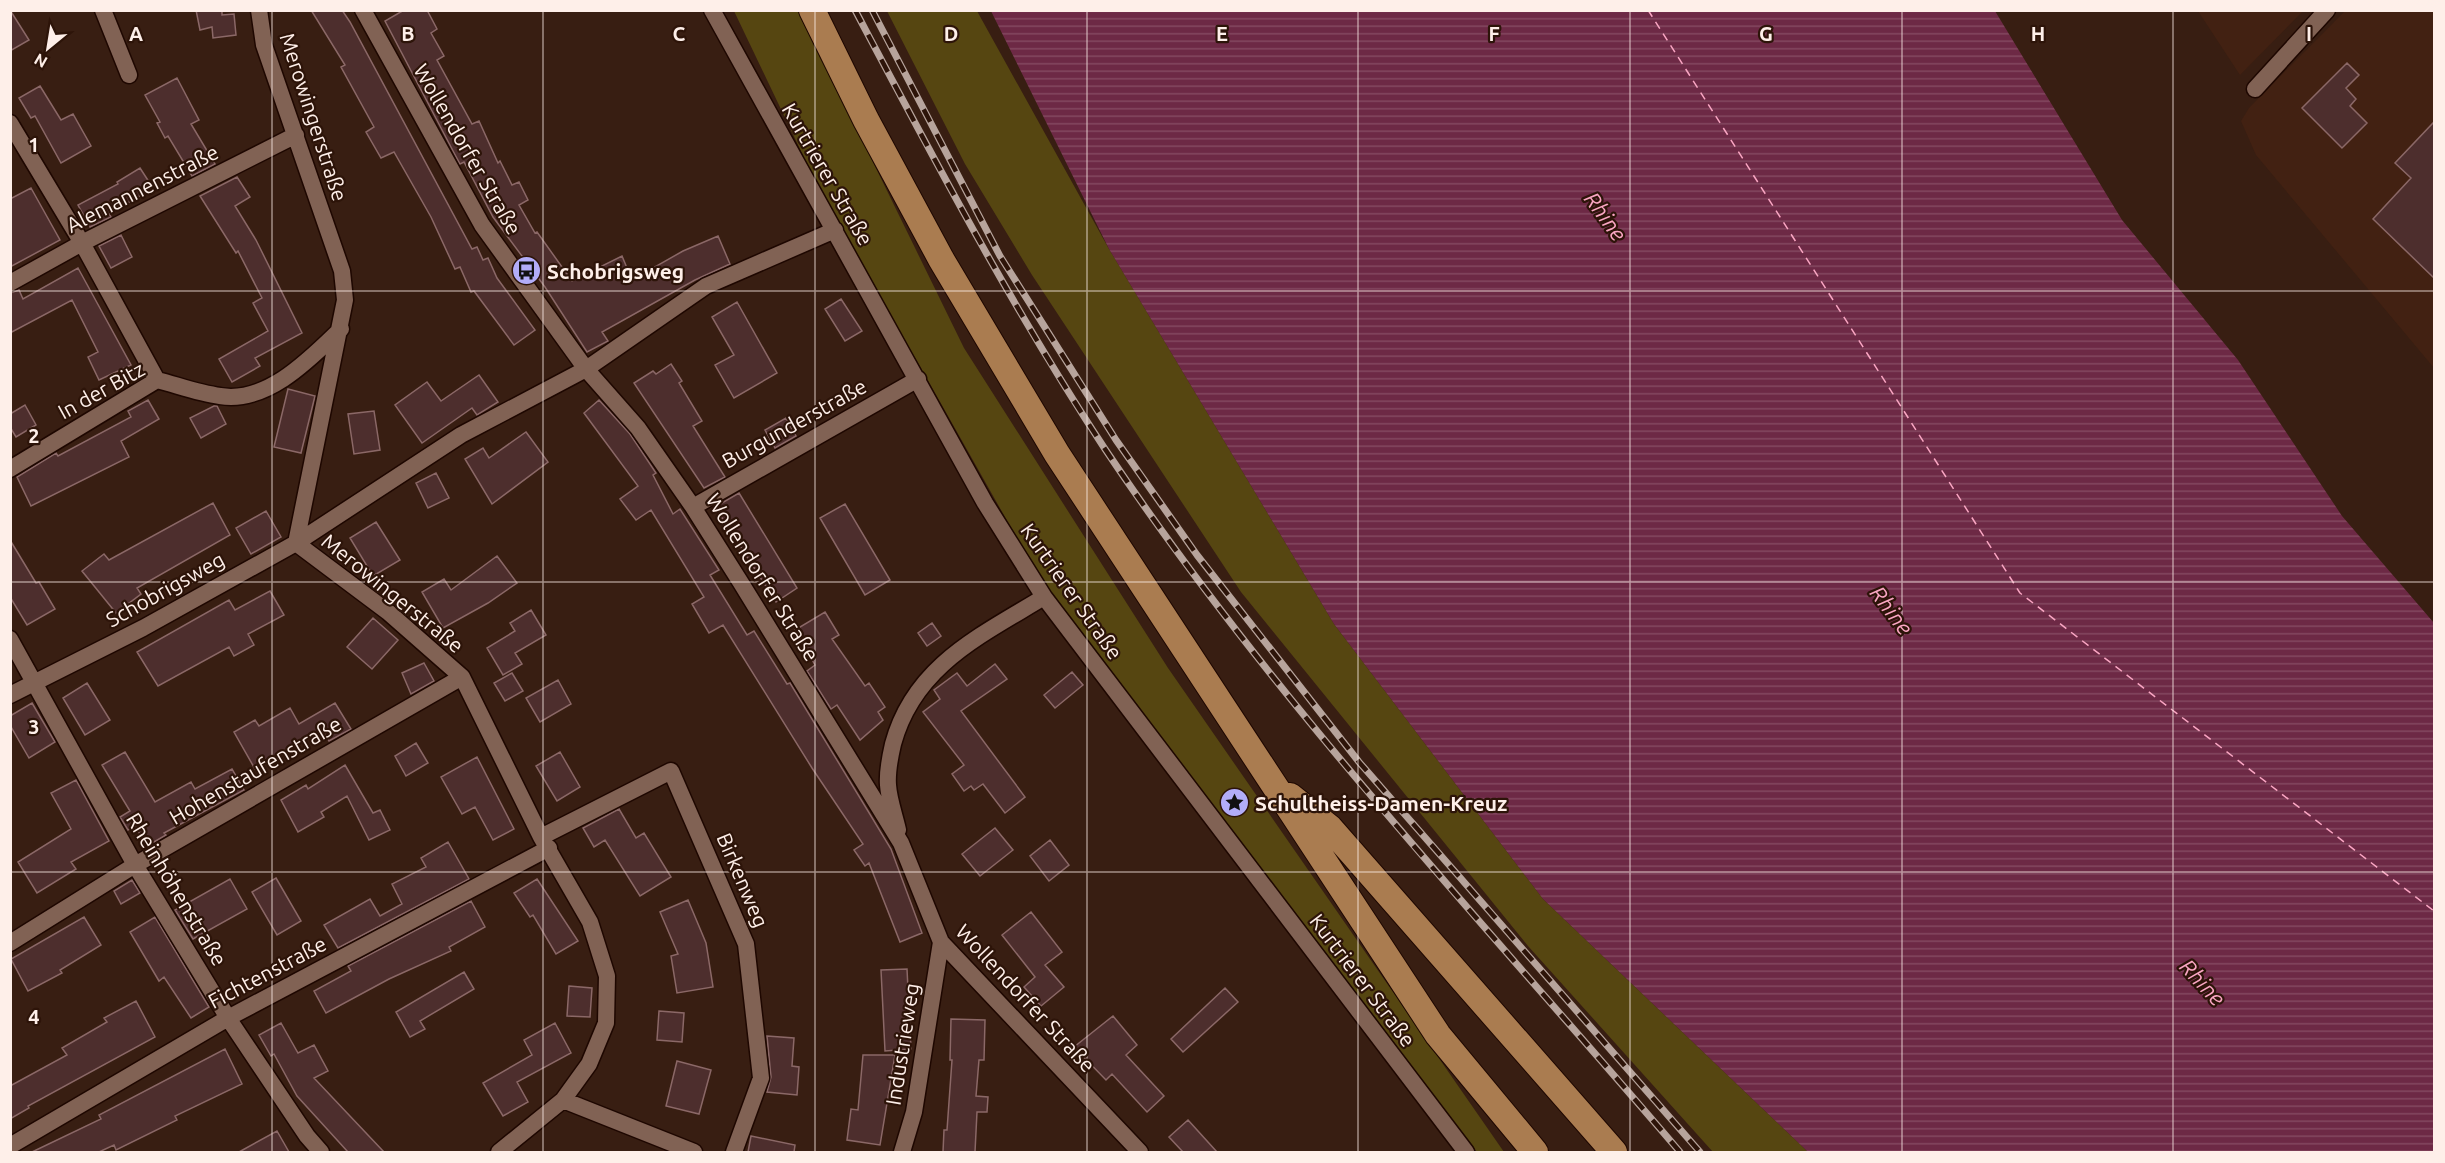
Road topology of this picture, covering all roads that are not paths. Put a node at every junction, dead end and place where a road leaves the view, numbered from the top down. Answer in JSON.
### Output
{"nodes":[{"id":1,"x":103,"y":10,"type":"edge"},
{"id":2,"x":259,"y":10,"type":"edge"},
{"id":3,"x":712,"y":10,"type":"edge"},
{"id":4,"x":812,"y":10,"type":"edge"},
{"id":5,"x":2327,"y":10,"type":"edge"},
{"id":6,"x":365,"y":12,"type":"edge"},
{"id":7,"x":129,"y":75,"type":"dead end"},
{"id":8,"x":2255,"y":89,"type":"dead end"},
{"id":9,"x":10,"y":123,"type":"edge"},
{"id":10,"x":296,"y":135,"type":"junction"},
{"id":11,"x":835,"y":230,"type":"junction"},
{"id":12,"x":82,"y":243,"type":"junction"},
{"id":13,"x":10,"y":283,"type":"edge"},
{"id":14,"x":342,"y":329,"type":"junction"},
{"id":15,"x":586,"y":369,"type":"junction"},
{"id":16,"x":918,"y":379,"type":"junction"},
{"id":17,"x":157,"y":380,"type":"junction"},
{"id":18,"x":10,"y":469,"type":"edge"},
{"id":19,"x":693,"y":507,"type":"junction"},
{"id":20,"x":296,"y":543,"type":"junction"},
{"id":21,"x":1044,"y":597,"type":"junction"},
{"id":22,"x":10,"y":639,"type":"edge"},
{"id":23,"x":462,"y":677,"type":"junction"},
{"id":24,"x":34,"y":682,"type":"junction"},
{"id":25,"x":10,"y":695,"type":"edge"},
{"id":26,"x":1271,"y":780,"type":"junction"},
{"id":27,"x":545,"y":842,"type":"junction"},
{"id":28,"x":901,"y":843,"type":"junction"},
{"id":29,"x":135,"y":865,"type":"junction"},
{"id":30,"x":941,"y":942,"type":"junction"},
{"id":31,"x":10,"y":943,"type":"edge"},
{"id":32,"x":228,"y":1018,"type":"junction"},
{"id":33,"x":563,"y":1100,"type":"junction"},
{"id":34,"x":1506,"y":1120,"type":"junction"},
{"id":35,"x":10,"y":1146,"type":"edge"},
{"id":36,"x":321,"y":1152,"type":"edge"},
{"id":37,"x":499,"y":1152,"type":"edge"},
{"id":38,"x":694,"y":1152,"type":"edge"},
{"id":39,"x":734,"y":1152,"type":"edge"},
{"id":40,"x":902,"y":1152,"type":"edge"},
{"id":41,"x":1140,"y":1152,"type":"edge"},
{"id":42,"x":1466,"y":1152,"type":"edge"},
{"id":43,"x":1523,"y":1152,"type":"edge"},
{"id":44,"x":1535,"y":1152,"type":"edge"},
{"id":45,"x":1614,"y":1152,"type":"edge"}],
"edges":[{"from":1,"to":7,"type":"street"},
{"from":2,"to":10,"type":"street","name":"Merowingerstraße"},
{"from":3,"to":11,"type":"street","name":"Kurtrierer Straße"},
{"from":4,"to":26,"type":"main road"},
{"from":5,"to":8,"type":"street"},
{"from":6,"to":15,"type":"street","name":"Wollendorfer Straße"},
{"from":9,"to":12,"type":"street"},
{"from":10,"to":12,"type":"street","name":"Alemannenstraße"},
{"from":10,"to":14,"type":"street","name":"Merowingerstraße"},
{"from":11,"to":15,"type":"street","name":"Schobrigsweg"},
{"from":11,"to":16,"type":"street","name":"Kurtrierer Straße"},
{"from":12,"to":13,"type":"street","name":"Alemannenstraße"},
{"from":12,"to":17,"type":"street"},
{"from":14,"to":17,"type":"street","name":"In der Bitz"},
{"from":14,"to":20,"type":"street","name":"Merowingerstraße"},
{"from":15,"to":19,"type":"street","name":"Wollendorfer Straße"},
{"from":15,"to":20,"type":"street","name":"Schobrigsweg"},
{"from":16,"to":19,"type":"street","name":"Burgunderstraße"},
{"from":16,"to":21,"type":"street","name":"Kurtrierer Straße"},
{"from":17,"to":18,"type":"street","name":"In der Bitz"},
{"from":19,"to":28,"type":"street","name":"Wollendorfer Straße"},
{"from":20,"to":23,"type":"street","name":"Merowingerstraße"},
{"from":20,"to":24,"type":"street","name":"Schobrigsweg"},
{"from":21,"to":28,"type":"street"},
{"from":21,"to":42,"type":"street","name":"Kurtrierer Straße"},
{"from":22,"to":24,"type":"street","name":"Rheinhöhenstraße"},
{"from":23,"to":27,"type":"street","name":"Merowingerstraße"},
{"from":23,"to":29,"type":"street","name":"Hohenstaufenstraße"},
{"from":24,"to":25,"type":"street","name":"Schobrigsweg"},
{"from":24,"to":29,"type":"street","name":"Rheinhöhenstraße"},
{"from":26,"to":34,"type":"main road"},
{"from":26,"to":45,"type":"main road"},
{"from":27,"to":32,"type":"street","name":"Fichtenstraße"},
{"from":27,"to":33,"type":"street","name":"Merowingerstraße"},
{"from":27,"to":39,"type":"street","name":"Birkenweg"},
{"from":28,"to":30,"type":"street","name":"Wollendorfer Straße"},
{"from":29,"to":31,"type":"street","name":"Hohenstaufenstraße"},
{"from":29,"to":32,"type":"street","name":"Rheinhöhenstraße"},
{"from":30,"to":40,"type":"street","name":"Industrieweg"},
{"from":30,"to":41,"type":"street","name":"Wollendorfer Straße"},
{"from":32,"to":35,"type":"street","name":"Fichtenstraße"},
{"from":32,"to":36,"type":"street","name":"Rheinhöhenstraße"},
{"from":33,"to":37,"type":"street","name":"Merowingerstraße"},
{"from":33,"to":38,"type":"street"},
{"from":34,"to":43,"type":"main road"},
{"from":34,"to":44,"type":"main road"}]}
